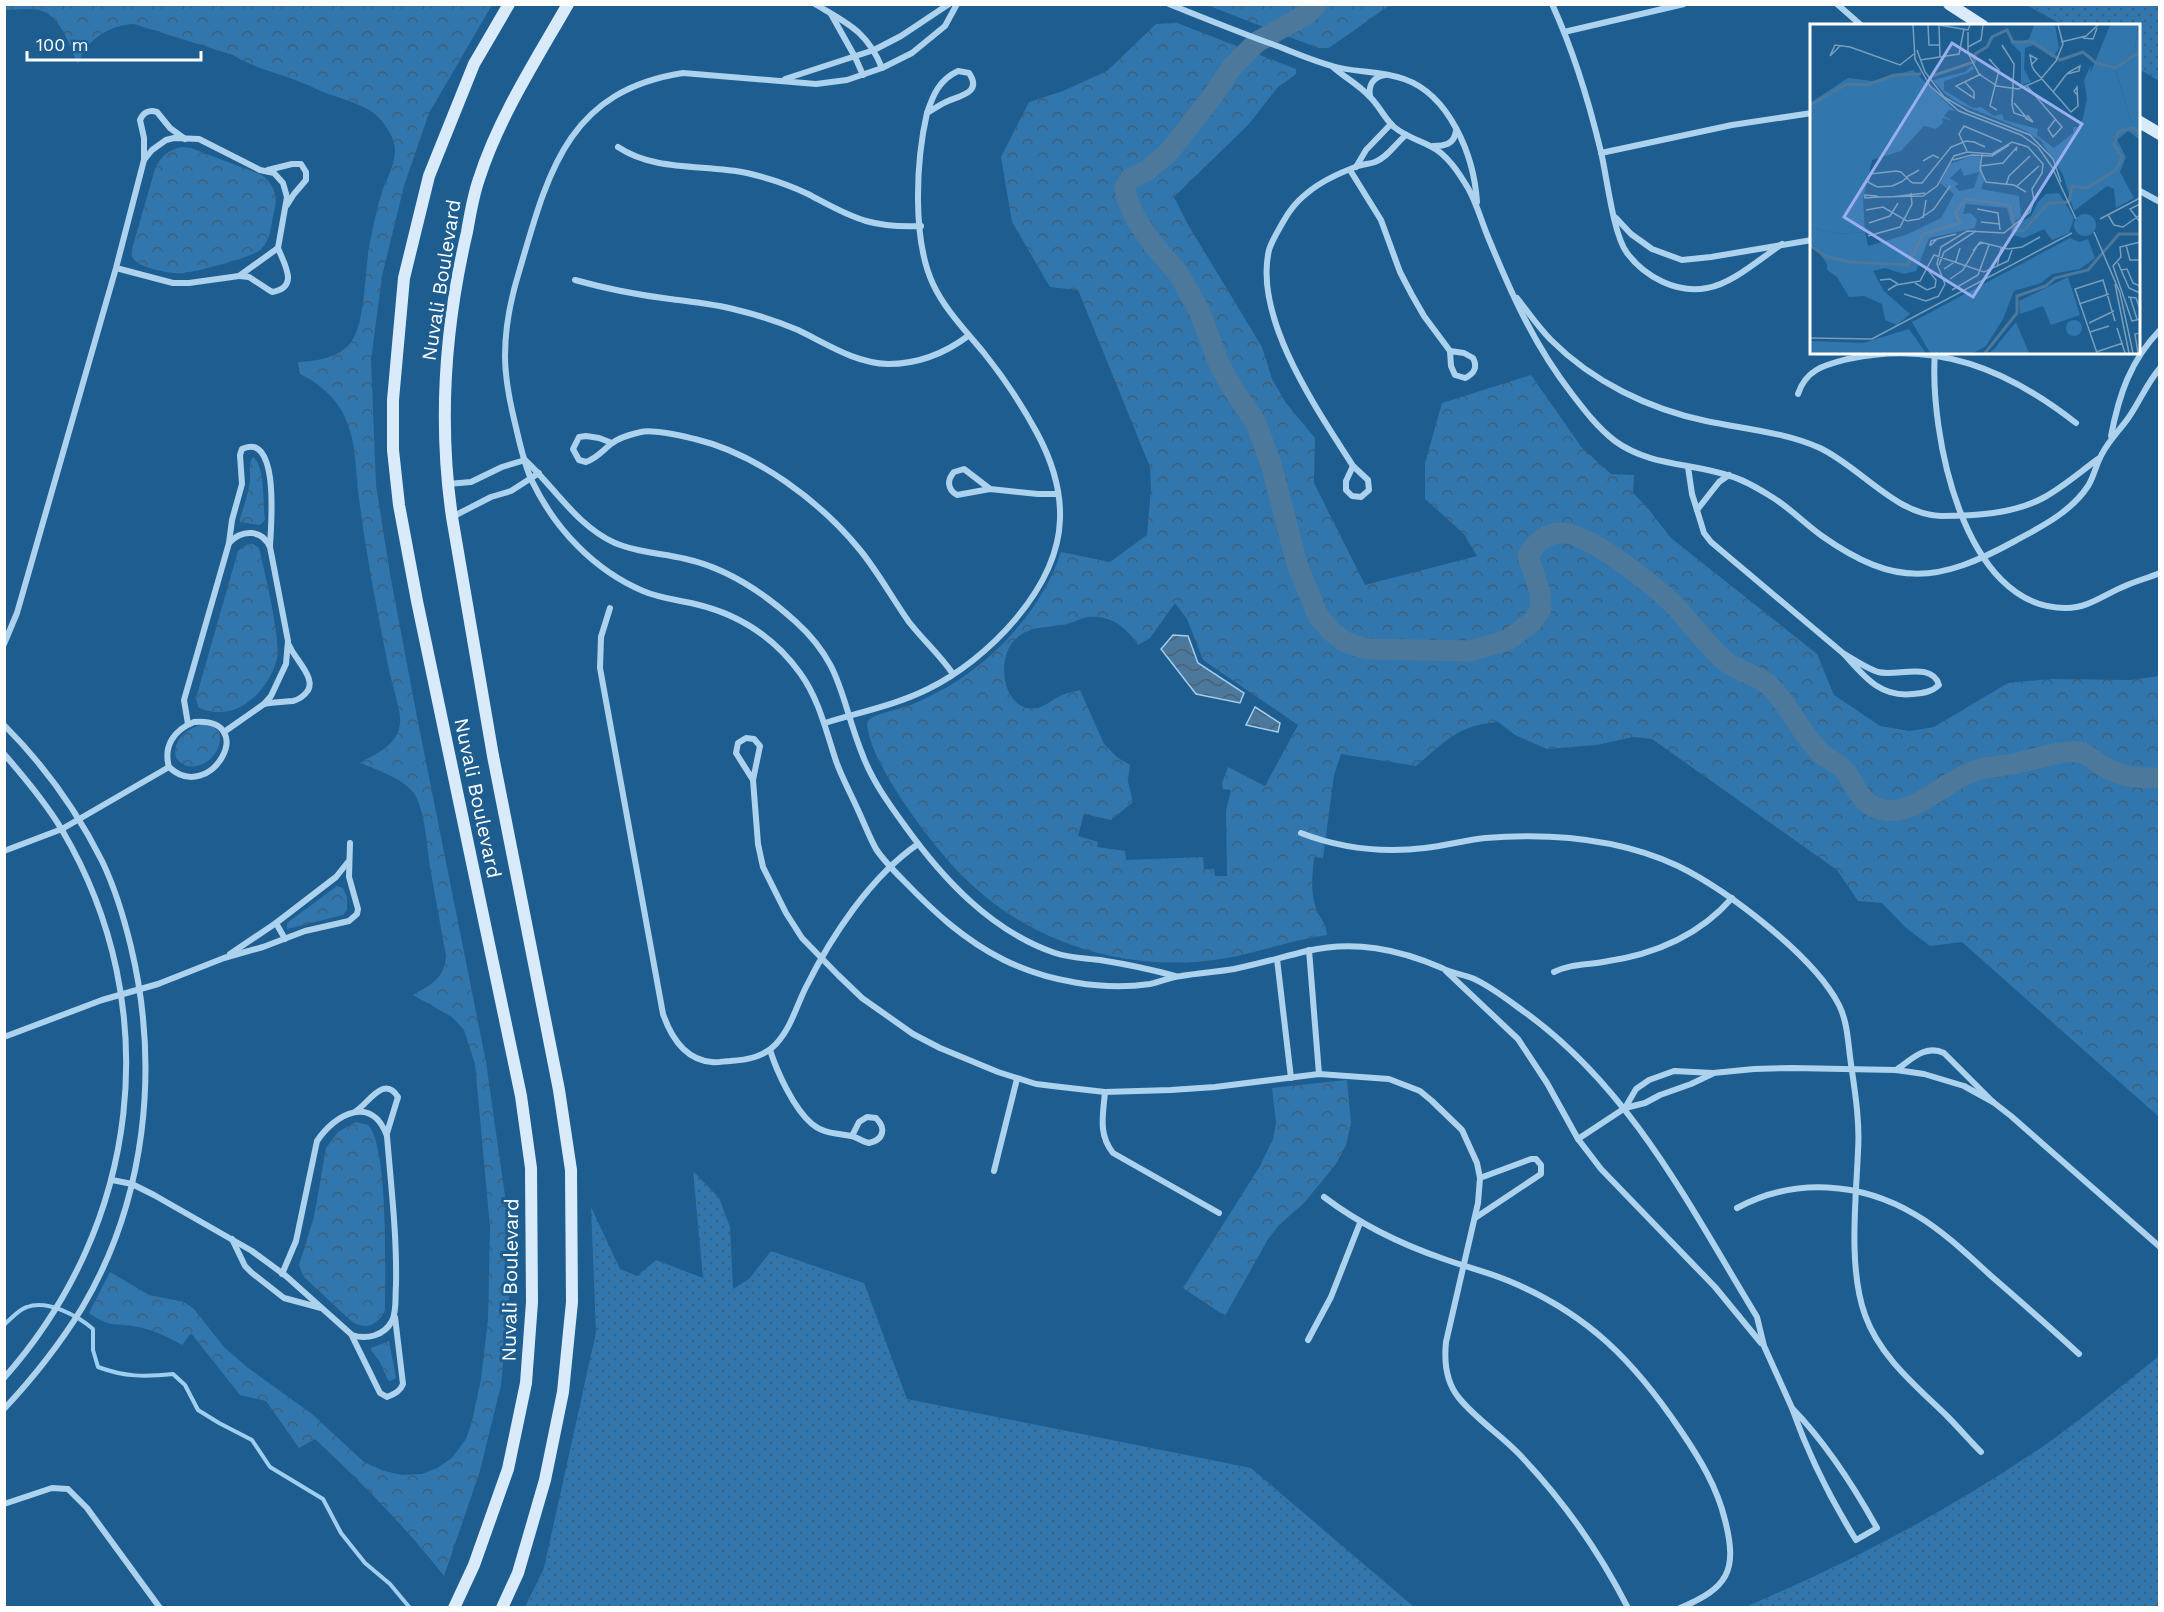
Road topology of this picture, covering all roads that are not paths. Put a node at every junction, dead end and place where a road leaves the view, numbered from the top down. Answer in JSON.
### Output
{"nodes":[{"id":1,"x":509,"y":4,"type":"edge"},
{"id":2,"x":561,"y":4,"type":"edge"},
{"id":3,"x":568,"y":4,"type":"edge"},
{"id":4,"x":814,"y":4,"type":"edge"},
{"id":5,"x":949,"y":4,"type":"edge"},
{"id":6,"x":957,"y":4,"type":"edge"},
{"id":7,"x":1169,"y":4,"type":"edge"},
{"id":8,"x":1552,"y":4,"type":"edge"},
{"id":9,"x":1684,"y":4,"type":"edge"},
{"id":10,"x":1837,"y":4,"type":"edge"},
{"id":11,"x":1949,"y":4,"type":"edge"},
{"id":12,"x":830,"y":14,"type":"junction"},
{"id":13,"x":1860,"y":24,"type":"edge"},
{"id":14,"x":1980,"y":24,"type":"edge"},
{"id":15,"x":555,"y":27,"type":"junction"},
{"id":16,"x":1564,"y":32,"type":"junction"},
{"id":17,"x":874,"y":50,"type":"junction"},
{"id":18,"x":855,"y":57,"type":"junction"},
{"id":19,"x":1333,"y":67,"type":"junction"},
{"id":20,"x":882,"y":68,"type":"junction"},
{"id":21,"x":1389,"y":74,"type":"junction"},
{"id":22,"x":863,"y":75,"type":"junction"},
{"id":23,"x":782,"y":80,"type":"junction"},
{"id":24,"x":1370,"y":96,"type":"junction"},
{"id":25,"x":927,"y":113,"type":"junction"},
{"id":26,"x":1810,"y":113,"type":"edge"},
{"id":27,"x":2140,"y":122,"type":"edge"},
{"id":28,"x":1391,"y":124,"type":"junction"},
{"id":29,"x":1456,"y":131,"type":"junction"},
{"id":30,"x":2160,"y":134,"type":"edge"},
{"id":31,"x":1406,"y":135,"type":"junction"},
{"id":32,"x":185,"y":140,"type":"junction"},
{"id":33,"x":618,"y":147,"type":"dead end"},
{"id":34,"x":1431,"y":147,"type":"junction"},
{"id":35,"x":1601,"y":153,"type":"junction"},
{"id":36,"x":144,"y":160,"type":"junction"},
{"id":37,"x":1353,"y":168,"type":"junction"},
{"id":38,"x":260,"y":170,"type":"junction"},
{"id":39,"x":2140,"y":191,"type":"edge"},
{"id":40,"x":2160,"y":202,"type":"edge"},
{"id":41,"x":1477,"y":205,"type":"junction"},
{"id":42,"x":285,"y":212,"type":"junction"},
{"id":43,"x":1615,"y":218,"type":"junction"},
{"id":44,"x":921,"y":226,"type":"junction"},
{"id":45,"x":1810,"y":240,"type":"edge"},
{"id":46,"x":1782,"y":244,"type":"junction"},
{"id":47,"x":278,"y":248,"type":"junction"},
{"id":48,"x":116,"y":268,"type":"junction"},
{"id":49,"x":239,"y":276,"type":"junction"},
{"id":50,"x":575,"y":280,"type":"dead end"},
{"id":51,"x":1511,"y":291,"type":"junction"},
{"id":52,"x":2160,"y":330,"type":"edge"},
{"id":53,"x":968,"y":336,"type":"junction"},
{"id":54,"x":1449,"y":351,"type":"junction"},
{"id":55,"x":2140,"y":353,"type":"edge"},
{"id":56,"x":1880,"y":354,"type":"edge"},
{"id":57,"x":1935,"y":354,"type":"edge"},
{"id":58,"x":2139,"y":354,"type":"edge"},
{"id":59,"x":2160,"y":368,"type":"edge"},
{"id":60,"x":1798,"y":394,"type":"dead end"},
{"id":61,"x":2076,"y":423,"type":"dead end"},
{"id":62,"x":2111,"y":439,"type":"junction"},
{"id":63,"x":612,"y":443,"type":"junction"},
{"id":64,"x":2100,"y":458,"type":"junction"},
{"id":65,"x":525,"y":460,"type":"junction"},
{"id":66,"x":1353,"y":466,"type":"junction"},
{"id":67,"x":1688,"y":466,"type":"junction"},
{"id":68,"x":539,"y":473,"type":"junction"},
{"id":69,"x":1729,"y":475,"type":"junction"},
{"id":70,"x":531,"y":479,"type":"junction"},
{"id":71,"x":447,"y":484,"type":"junction"},
{"id":72,"x":990,"y":489,"type":"junction"},
{"id":73,"x":1057,"y":494,"type":"junction"},
{"id":74,"x":1697,"y":510,"type":"junction"},
{"id":75,"x":1962,"y":514,"type":"junction"},
{"id":76,"x":452,"y":517,"type":"junction"},
{"id":77,"x":229,"y":543,"type":"junction"},
{"id":78,"x":270,"y":546,"type":"junction"},
{"id":79,"x":1983,"y":558,"type":"junction"},
{"id":80,"x":2160,"y":573,"type":"edge"},
{"id":81,"x":610,"y":608,"type":"dead end"},
{"id":82,"x":288,"y":641,"type":"junction"},
{"id":83,"x":4,"y":644,"type":"edge"},
{"id":84,"x":1844,"y":654,"type":"junction"},
{"id":85,"x":953,"y":674,"type":"junction"},
{"id":86,"x":264,"y":704,"type":"junction"},
{"id":87,"x":850,"y":715,"type":"junction"},
{"id":88,"x":825,"y":723,"type":"junction"},
{"id":89,"x":188,"y":724,"type":"junction"},
{"id":90,"x":4,"y":725,"type":"edge"},
{"id":91,"x":224,"y":732,"type":"junction"},
{"id":92,"x":4,"y":754,"type":"edge"},
{"id":93,"x":169,"y":767,"type":"junction"},
{"id":94,"x":753,"y":780,"type":"junction"},
{"id":95,"x":79,"y":820,"type":"junction"},
{"id":96,"x":62,"y":829,"type":"junction"},
{"id":97,"x":1301,"y":833,"type":"dead end"},
{"id":98,"x":350,"y":843,"type":"dead end"},
{"id":99,"x":918,"y":844,"type":"junction"},
{"id":100,"x":4,"y":851,"type":"edge"},
{"id":101,"x":348,"y":862,"type":"junction"},
{"id":102,"x":891,"y":868,"type":"junction"},
{"id":103,"x":1732,"y":898,"type":"junction"},
{"id":104,"x":276,"y":923,"type":"junction"},
{"id":105,"x":285,"y":939,"type":"junction"},
{"id":106,"x":1309,"y":950,"type":"junction"},
{"id":107,"x":224,"y":958,"type":"junction"},
{"id":108,"x":820,"y":958,"type":"junction"},
{"id":109,"x":1276,"y":959,"type":"junction"},
{"id":110,"x":1446,"y":970,"type":"junction"},
{"id":111,"x":1554,"y":972,"type":"dead end"},
{"id":112,"x":1176,"y":976,"type":"junction"},
{"id":113,"x":140,"y":989,"type":"junction"},
{"id":114,"x":121,"y":994,"type":"junction"},
{"id":115,"x":4,"y":1037,"type":"edge"},
{"id":116,"x":770,"y":1050,"type":"junction"},
{"id":117,"x":1852,"y":1070,"type":"junction"},
{"id":118,"x":1896,"y":1070,"type":"junction"},
{"id":119,"x":1319,"y":1074,"type":"junction"},
{"id":120,"x":1713,"y":1074,"type":"junction"},
{"id":121,"x":1291,"y":1078,"type":"junction"},
{"id":122,"x":1017,"y":1079,"type":"junction"},
{"id":123,"x":1105,"y":1092,"type":"junction"},
{"id":124,"x":1993,"y":1102,"type":"junction"},
{"id":125,"x":1625,"y":1108,"type":"junction"},
{"id":126,"x":354,"y":1112,"type":"junction"},
{"id":127,"x":387,"y":1136,"type":"junction"},
{"id":128,"x":852,"y":1136,"type":"junction"},
{"id":129,"x":1578,"y":1139,"type":"junction"},
{"id":130,"x":994,"y":1171,"type":"dead end"},
{"id":131,"x":1480,"y":1178,"type":"junction"},
{"id":132,"x":112,"y":1180,"type":"junction"},
{"id":133,"x":132,"y":1184,"type":"junction"},
{"id":134,"x":1856,"y":1192,"type":"junction"},
{"id":135,"x":1324,"y":1197,"type":"dead end"},
{"id":136,"x":1737,"y":1208,"type":"dead end"},
{"id":137,"x":1219,"y":1213,"type":"dead end"},
{"id":138,"x":1475,"y":1218,"type":"junction"},
{"id":139,"x":1360,"y":1223,"type":"junction"},
{"id":140,"x":231,"y":1238,"type":"junction"},
{"id":141,"x":2160,"y":1247,"type":"edge"},
{"id":142,"x":1463,"y":1265,"type":"junction"},
{"id":143,"x":282,"y":1274,"type":"junction"},
{"id":144,"x":323,"y":1309,"type":"junction"},
{"id":145,"x":395,"y":1312,"type":"junction"},
{"id":146,"x":352,"y":1335,"type":"junction"},
{"id":147,"x":1308,"y":1340,"type":"dead end"},
{"id":148,"x":1764,"y":1346,"type":"junction"},
{"id":149,"x":2079,"y":1354,"type":"dead end"},
{"id":150,"x":4,"y":1378,"type":"edge"},
{"id":151,"x":1792,"y":1407,"type":"junction"},
{"id":152,"x":4,"y":1409,"type":"edge"},
{"id":153,"x":1981,"y":1452,"type":"dead end"},
{"id":154,"x":4,"y":1504,"type":"edge"},
{"id":155,"x":159,"y":1608,"type":"edge"},
{"id":156,"x":454,"y":1608,"type":"edge"},
{"id":157,"x":502,"y":1608,"type":"edge"},
{"id":158,"x":1628,"y":1608,"type":"edge"},
{"id":159,"x":1680,"y":1608,"type":"edge"}],
"edges":[{"from":1,"to":156,"type":"main road","name":"Nuvali Boulevard"},
{"from":2,"to":15,"type":"main road"},
{"from":3,"to":15,"type":"main road","name":"Nuvali Boulevard"},
{"from":4,"to":12,"type":"street"},
{"from":5,"to":17,"type":"street"},
{"from":6,"to":20,"type":"street"},
{"from":7,"to":19,"type":"street"},
{"from":8,"to":16,"type":"street"},
{"from":9,"to":16,"type":"street"},
{"from":10,"to":13,"type":"street"},
{"from":11,"to":14,"type":"main road"},
{"from":12,"to":17,"type":"street"},
{"from":12,"to":18,"type":"street"},
{"from":15,"to":71,"type":"main road","name":"Nuvali Boulevard"},
{"from":16,"to":35,"type":"street"},
{"from":17,"to":18,"type":"street"},
{"from":17,"to":20,"type":"street"},
{"from":18,"to":22,"type":"street"},
{"from":18,"to":23,"type":"street"},
{"from":19,"to":21,"type":"street"},
{"from":19,"to":24,"type":"street"},
{"from":20,"to":22,"type":"street"},
{"from":21,"to":24,"type":"street"},
{"from":21,"to":29,"type":"street"},
{"from":22,"to":23,"type":"street"},
{"from":23,"to":65,"type":"street"},
{"from":24,"to":28,"type":"street"},
{"from":25,"to":25,"type":"street"},
{"from":25,"to":44,"type":"street"},
{"from":26,"to":35,"type":"street"},
{"from":27,"to":30,"type":"main road"},
{"from":28,"to":31,"type":"street"},
{"from":28,"to":37,"type":"street"},
{"from":29,"to":34,"type":"street"},
{"from":29,"to":41,"type":"street"},
{"from":31,"to":34,"type":"street"},
{"from":31,"to":37,"type":"street"},
{"from":32,"to":36,"type":"street"},
{"from":32,"to":36,"type":"street"},
{"from":32,"to":38,"type":"street"},
{"from":33,"to":44,"type":"street"},
{"from":34,"to":41,"type":"street"},
{"from":35,"to":43,"type":"street"},
{"from":36,"to":48,"type":"street"},
{"from":37,"to":54,"type":"street"},
{"from":37,"to":66,"type":"street"},
{"from":38,"to":42,"type":"street"},
{"from":38,"to":42,"type":"street"},
{"from":39,"to":40,"type":"street"},
{"from":41,"to":51,"type":"street"},
{"from":42,"to":47,"type":"street"},
{"from":43,"to":46,"type":"street"},
{"from":43,"to":46,"type":"street"},
{"from":44,"to":53,"type":"street"},
{"from":45,"to":46,"type":"street"},
{"from":47,"to":49,"type":"street"},
{"from":47,"to":49,"type":"street"},
{"from":48,"to":49,"type":"street"},
{"from":48,"to":83,"type":"street"},
{"from":50,"to":53,"type":"street"},
{"from":51,"to":67,"type":"street"},
{"from":51,"to":75,"type":"street"},
{"from":52,"to":55,"type":"street"},
{"from":53,"to":73,"type":"street"},
{"from":54,"to":54,"type":"street"},
{"from":56,"to":60,"type":"street"},
{"from":57,"to":61,"type":"street"},
{"from":57,"to":75,"type":"street"},
{"from":58,"to":62,"type":"street"},
{"from":59,"to":62,"type":"street"},
{"from":62,"to":64,"type":"street"},
{"from":63,"to":63,"type":"street"},
{"from":63,"to":85,"type":"street"},
{"from":64,"to":75,"type":"street"},
{"from":64,"to":79,"type":"street"},
{"from":65,"to":68,"type":"street"},
{"from":65,"to":70,"type":"street"},
{"from":65,"to":71,"type":"street"},
{"from":66,"to":66,"type":"street"},
{"from":67,"to":69,"type":"street"},
{"from":67,"to":74,"type":"street"},
{"from":68,"to":70,"type":"street"},
{"from":68,"to":87,"type":"street"},
{"from":69,"to":74,"type":"street"},
{"from":69,"to":79,"type":"street"},
{"from":70,"to":76,"type":"street"},
{"from":70,"to":88,"type":"street"},
{"from":71,"to":76,"type":"main road","name":"Nuvali Boulevard"},
{"from":72,"to":72,"type":"street"},
{"from":72,"to":73,"type":"street"},
{"from":73,"to":85,"type":"street"},
{"from":74,"to":84,"type":"street"},
{"from":75,"to":79,"type":"street"},
{"from":76,"to":157,"type":"main road","name":"Nuvali Boulevard"},
{"from":77,"to":78,"type":"street"},
{"from":77,"to":78,"type":"street"},
{"from":77,"to":89,"type":"street"},
{"from":78,"to":82,"type":"street"},
{"from":79,"to":80,"type":"street"},
{"from":81,"to":116,"type":"street"},
{"from":82,"to":86,"type":"street"},
{"from":82,"to":86,"type":"street"},
{"from":84,"to":84,"type":"street"},
{"from":85,"to":87,"type":"street"},
{"from":86,"to":91,"type":"street"},
{"from":87,"to":88,"type":"street"},
{"from":87,"to":99,"type":"street"},
{"from":88,"to":102,"type":"street"},
{"from":89,"to":91,"type":"street"},
{"from":89,"to":93,"type":"street"},
{"from":90,"to":95,"type":"street"},
{"from":91,"to":93,"type":"street"},
{"from":92,"to":96,"type":"street"},
{"from":93,"to":95,"type":"street"},
{"from":94,"to":94,"type":"street"},
{"from":94,"to":108,"type":"street"},
{"from":95,"to":96,"type":"street"},
{"from":95,"to":113,"type":"street"},
{"from":96,"to":100,"type":"street"},
{"from":96,"to":114,"type":"street"},
{"from":97,"to":103,"type":"street"},
{"from":98,"to":101,"type":"street"},
{"from":99,"to":102,"type":"street"},
{"from":99,"to":112,"type":"street"},
{"from":101,"to":104,"type":"street"},
{"from":101,"to":105,"type":"street"},
{"from":102,"to":108,"type":"street"},
{"from":102,"to":112,"type":"street"},
{"from":103,"to":111,"type":"street"},
{"from":103,"to":117,"type":"street"},
{"from":104,"to":105,"type":"street"},
{"from":104,"to":107,"type":"street"},
{"from":105,"to":107,"type":"street"},
{"from":106,"to":109,"type":"street"},
{"from":106,"to":110,"type":"street"},
{"from":106,"to":119,"type":"street"},
{"from":107,"to":113,"type":"street"},
{"from":108,"to":116,"type":"street"},
{"from":108,"to":122,"type":"street"},
{"from":109,"to":112,"type":"street"},
{"from":109,"to":121,"type":"street"},
{"from":110,"to":125,"type":"street"},
{"from":110,"to":129,"type":"street"},
{"from":113,"to":114,"type":"street"},
{"from":113,"to":133,"type":"street"},
{"from":114,"to":115,"type":"street"},
{"from":114,"to":132,"type":"street"},
{"from":116,"to":128,"type":"street"},
{"from":117,"to":118,"type":"street"},
{"from":117,"to":120,"type":"street"},
{"from":117,"to":134,"type":"street"},
{"from":118,"to":124,"type":"street"},
{"from":118,"to":124,"type":"street"},
{"from":119,"to":121,"type":"street"},
{"from":119,"to":131,"type":"street"},
{"from":120,"to":125,"type":"street"},
{"from":120,"to":125,"type":"street"},
{"from":121,"to":123,"type":"street"},
{"from":122,"to":123,"type":"street"},
{"from":122,"to":130,"type":"street"},
{"from":123,"to":137,"type":"street"},
{"from":124,"to":141,"type":"street"},
{"from":125,"to":129,"type":"street"},
{"from":125,"to":148,"type":"street"},
{"from":126,"to":127,"type":"street"},
{"from":126,"to":127,"type":"street"},
{"from":126,"to":143,"type":"street"},
{"from":127,"to":145,"type":"street"},
{"from":128,"to":128,"type":"street"},
{"from":129,"to":148,"type":"street"},
{"from":131,"to":138,"type":"street"},
{"from":131,"to":138,"type":"street"},
{"from":132,"to":133,"type":"street"},
{"from":132,"to":150,"type":"street"},
{"from":133,"to":140,"type":"street"},
{"from":133,"to":152,"type":"street"},
{"from":134,"to":136,"type":"street"},
{"from":134,"to":149,"type":"street"},
{"from":134,"to":153,"type":"street"},
{"from":135,"to":139,"type":"street"},
{"from":138,"to":142,"type":"street"},
{"from":139,"to":142,"type":"street"},
{"from":139,"to":147,"type":"street"},
{"from":140,"to":143,"type":"street"},
{"from":140,"to":144,"type":"street"},
{"from":142,"to":158,"type":"street"},
{"from":142,"to":159,"type":"street"},
{"from":143,"to":144,"type":"street"},
{"from":144,"to":146,"type":"street"},
{"from":145,"to":146,"type":"street"},
{"from":145,"to":146,"type":"street"},
{"from":148,"to":151,"type":"street"},
{"from":151,"to":151,"type":"street"},
{"from":154,"to":155,"type":"street"}]}
